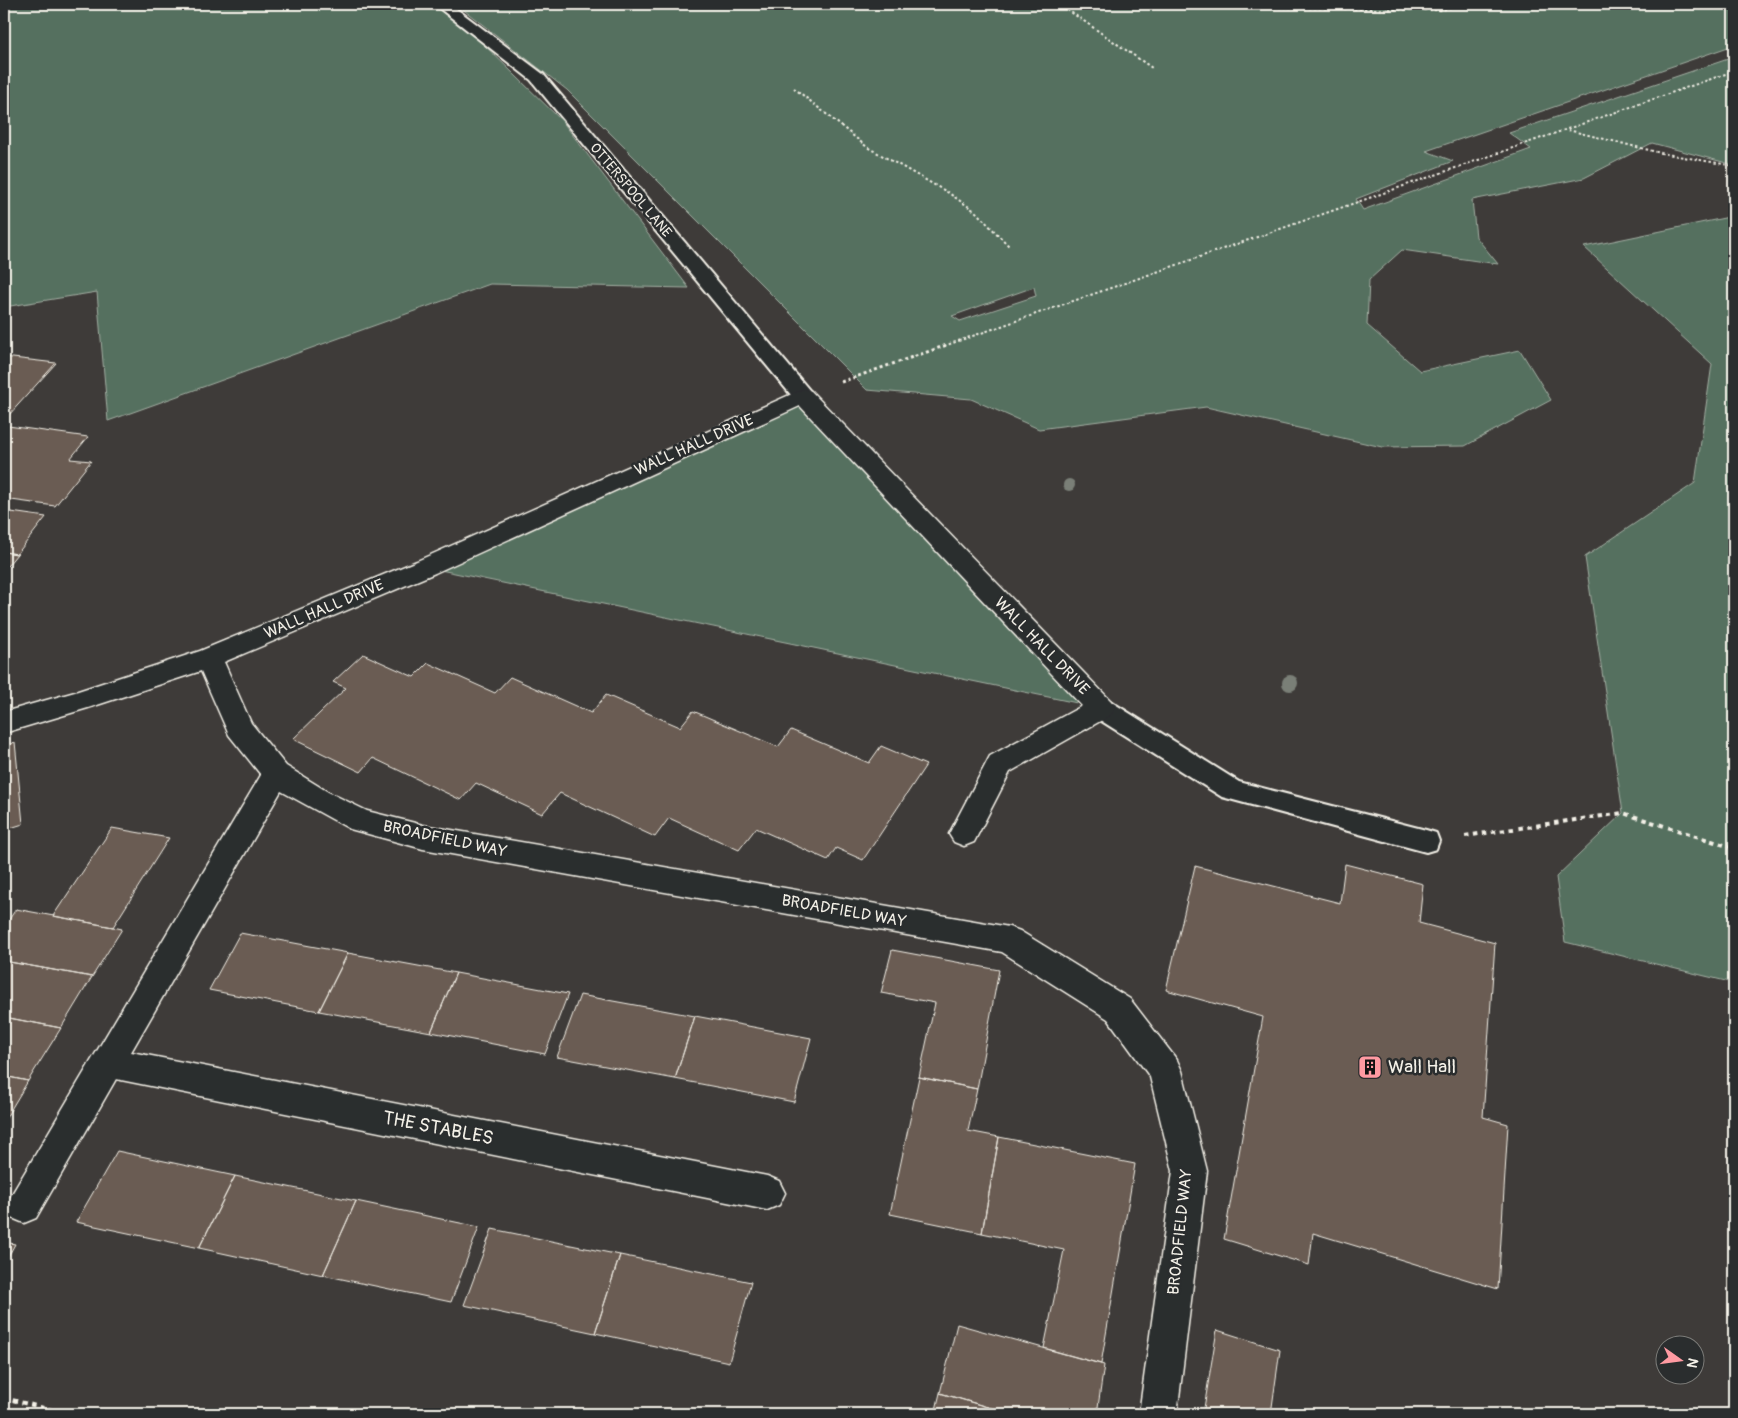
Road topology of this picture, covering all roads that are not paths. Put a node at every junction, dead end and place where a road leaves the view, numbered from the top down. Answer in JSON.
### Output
{"nodes":[{"id":1,"x":441,"y":4,"type":"edge"},
{"id":2,"x":803,"y":396,"type":"junction"},
{"id":3,"x":209,"y":658,"type":"junction"},
{"id":4,"x":1101,"y":708,"type":"junction"},
{"id":5,"x":4,"y":722,"type":"edge"},
{"id":6,"x":276,"y":774,"type":"junction"},
{"id":7,"x":964,"y":834,"type":"dead end"},
{"id":8,"x":1426,"y":841,"type":"road end"},
{"id":9,"x":109,"y":1063,"type":"junction"},
{"id":10,"x":767,"y":1193,"type":"dead end"},
{"id":11,"x":24,"y":1206,"type":"dead end"},
{"id":12,"x":1158,"y":1414,"type":"edge"}],
"edges":[{"from":1,"to":2,"type":"lane","name":"OTTERSPOOL LANE"},
{"from":2,"to":3,"type":"street","name":"WALL HALL DRIVE"},
{"from":2,"to":4,"type":"street","name":"WALL HALL DRIVE"},
{"from":3,"to":5,"type":"street","name":"WALL HALL DRIVE"},
{"from":3,"to":6,"type":"street","name":"BROADFIELD WAY"},
{"from":4,"to":7,"type":"street","name":"WALL HALL DRIVE"},
{"from":4,"to":8,"type":"lane"},
{"from":6,"to":9,"type":"street"},
{"from":6,"to":12,"type":"street","name":"BROADFIELD WAY"},
{"from":9,"to":10,"type":"street","name":"THE STABLES"},
{"from":9,"to":11,"type":"street"}]}
